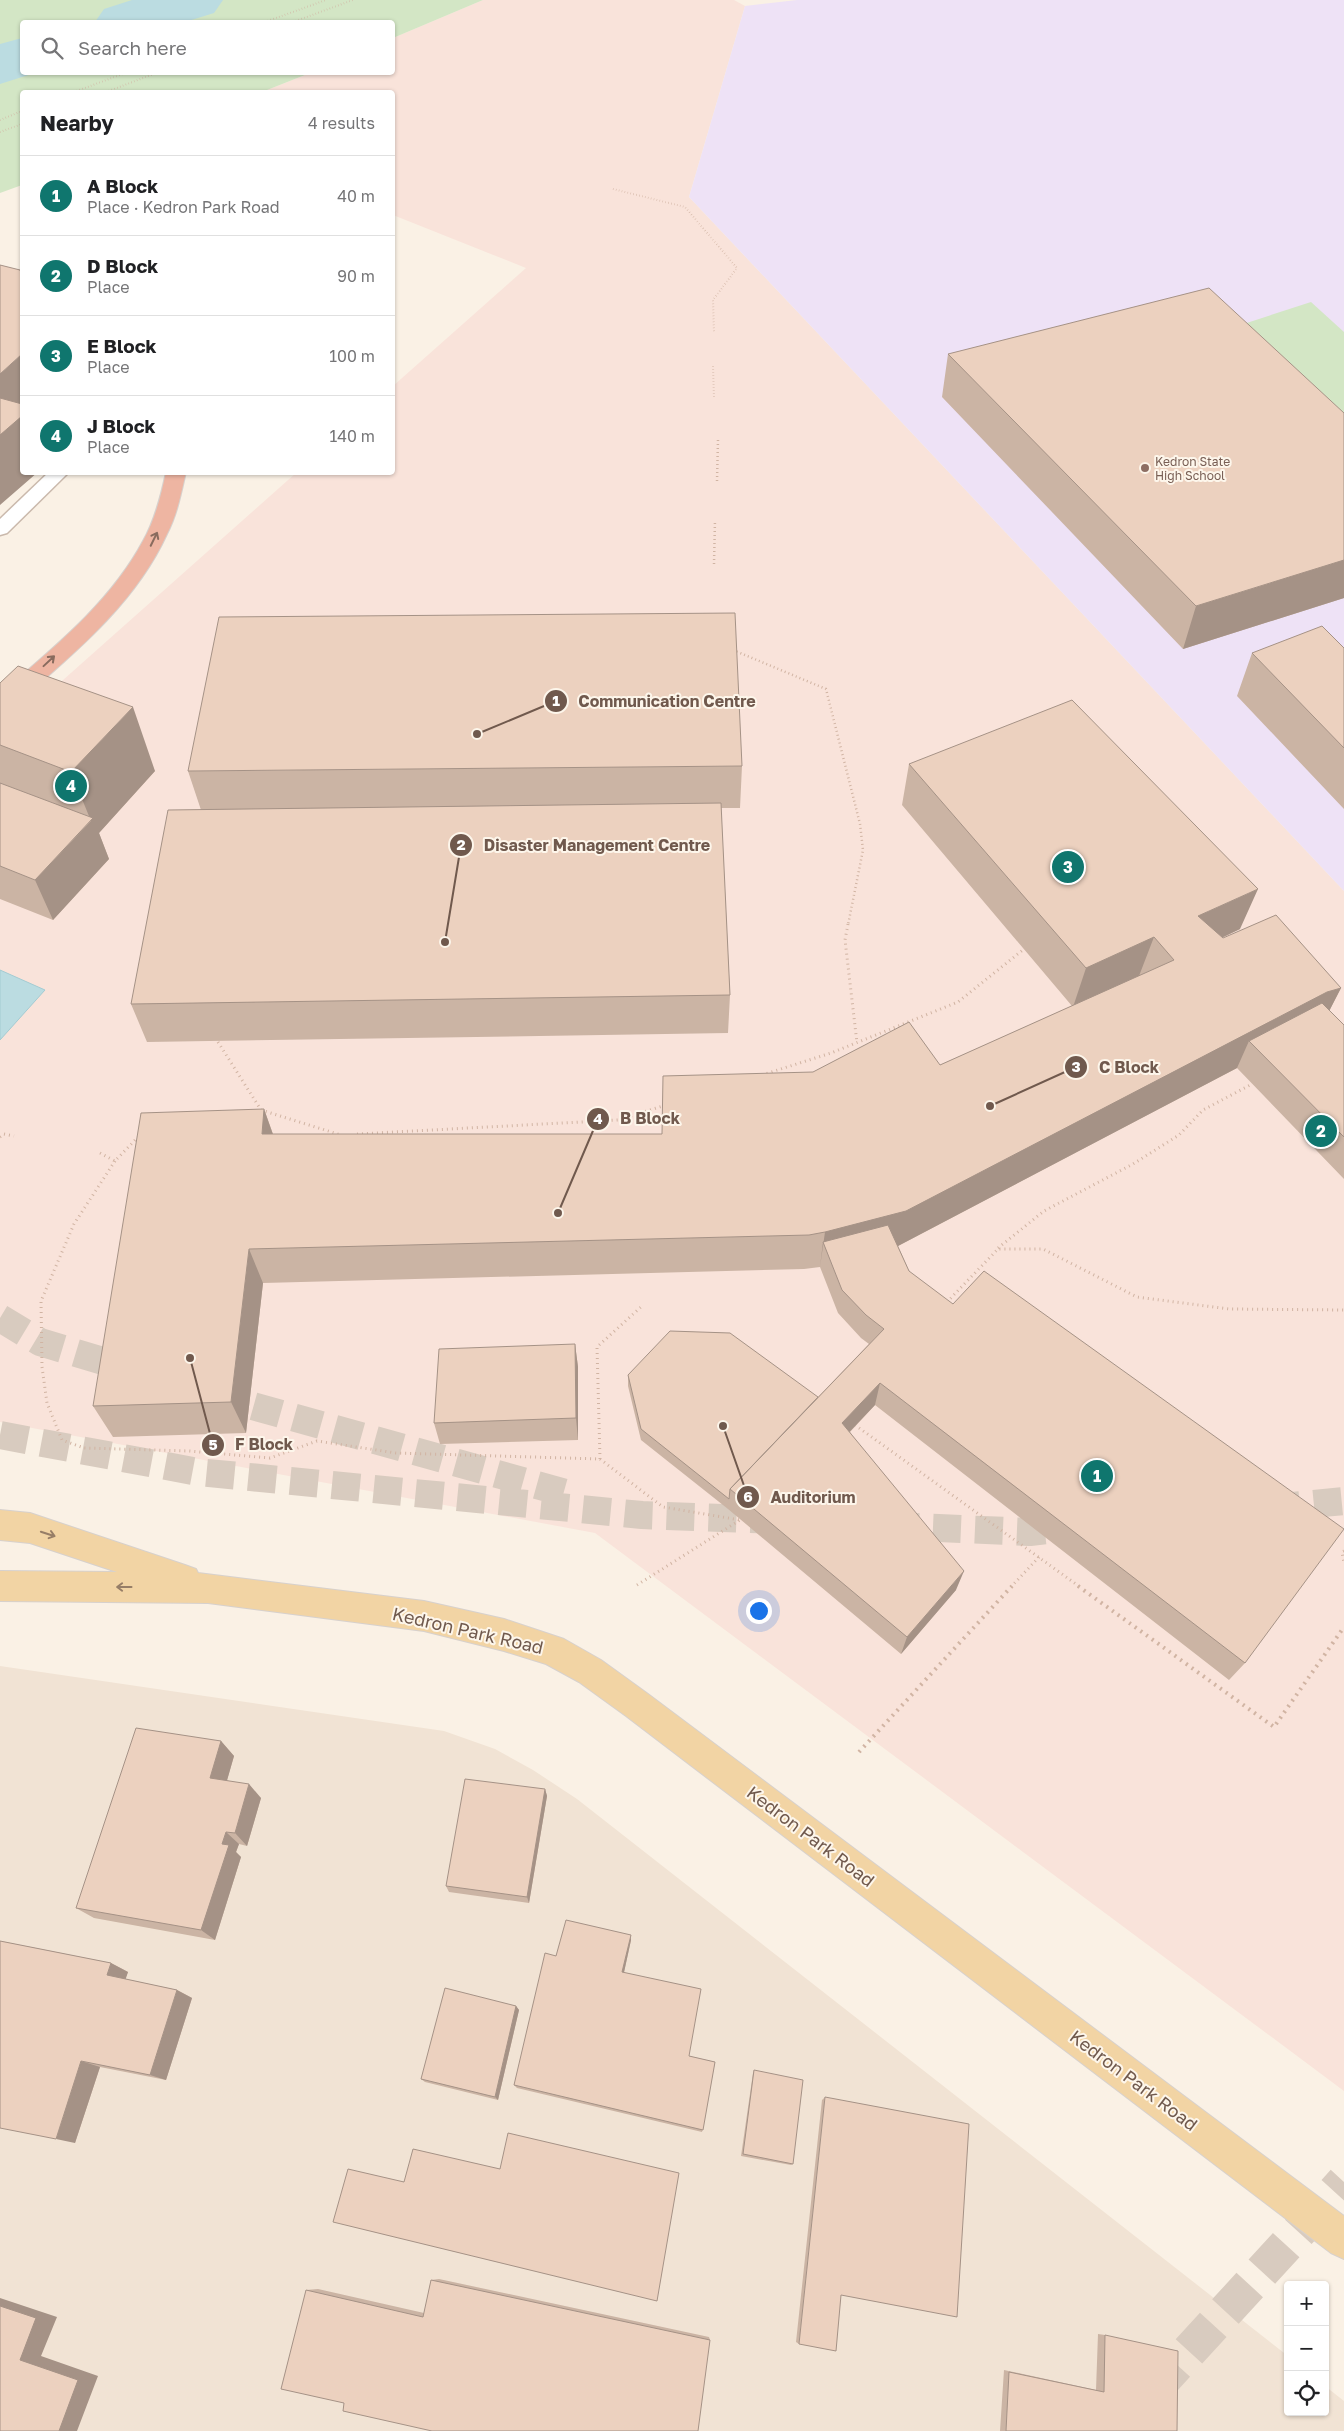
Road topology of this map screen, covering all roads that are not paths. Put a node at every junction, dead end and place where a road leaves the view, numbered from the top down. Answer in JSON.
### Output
{"nodes":[{"id":1,"x":57,"y":475,"type":"edge"},
{"id":2,"x":175,"y":475,"type":"edge"},
{"id":3,"x":0,"y":529,"type":"edge"},
{"id":4,"x":0,"y":706,"type":"edge"},
{"id":5,"x":0,"y":1525,"type":"edge"},
{"id":6,"x":0,"y":1586,"type":"edge"},
{"id":7,"x":208,"y":1588,"type":"junction"},
{"id":8,"x":1344,"y":2240,"type":"edge"}],
"edges":[{"from":1,"to":3,"type":"lane"},
{"from":4,"to":2,"type":"highway","one_way":true},
{"from":5,"to":7,"type":"main road","name":"Kedron Park Road","one_way":true},
{"from":7,"to":6,"type":"main road","name":"Kedron Park Road","one_way":true},
{"from":7,"to":8,"type":"main road","name":"Kedron Park Road"}]}
